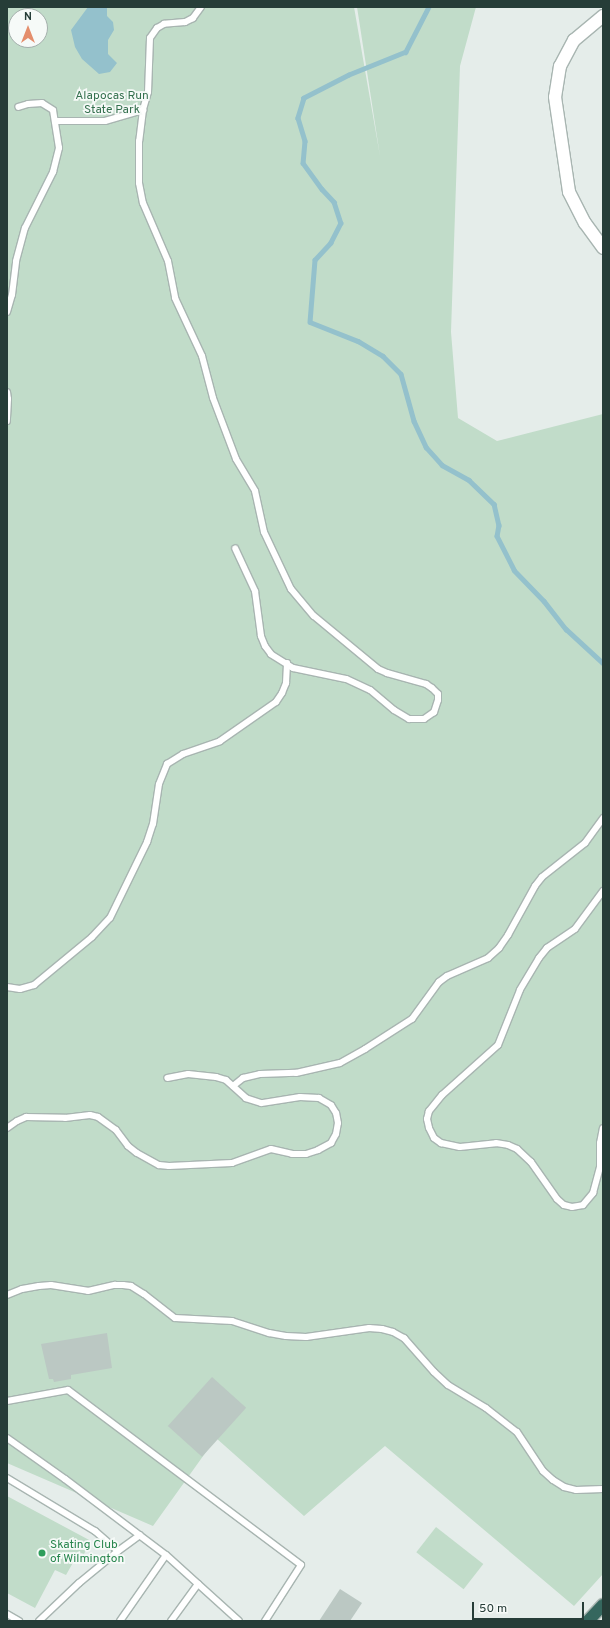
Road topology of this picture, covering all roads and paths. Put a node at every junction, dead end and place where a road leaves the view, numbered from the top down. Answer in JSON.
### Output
{"nodes":[{"id":1,"x":201,"y":7,"type":"edge"},
{"id":2,"x":603,"y":16,"type":"edge"},
{"id":3,"x":18,"y":107,"type":"dead end"},
{"id":4,"x":143,"y":110,"type":"junction"},
{"id":5,"x":55,"y":121,"type":"junction"},
{"id":6,"x":603,"y":248,"type":"edge"},
{"id":7,"x":7,"y":312,"type":"edge"},
{"id":8,"x":7,"y":392,"type":"edge"},
{"id":9,"x":7,"y":421,"type":"edge"},
{"id":10,"x":235,"y":548,"type":"dead end"},
{"id":11,"x":287,"y":663,"type":"junction"},
{"id":12,"x":603,"y":818,"type":"edge"},
{"id":13,"x":603,"y":891,"type":"edge"},
{"id":14,"x":7,"y":987,"type":"edge"},
{"id":15,"x":167,"y":1078,"type":"dead end"},
{"id":16,"x":233,"y":1086,"type":"junction"},
{"id":17,"x":7,"y":1128,"type":"edge"},
{"id":18,"x":603,"y":1128,"type":"edge"},
{"id":19,"x":7,"y":1295,"type":"edge"},
{"id":20,"x":7,"y":1401,"type":"edge"},
{"id":21,"x":7,"y":1438,"type":"edge"},
{"id":22,"x":7,"y":1478,"type":"edge"},
{"id":23,"x":603,"y":1489,"type":"edge"},
{"id":24,"x":140,"y":1535,"type":"junction"},
{"id":25,"x":118,"y":1551,"type":"junction"},
{"id":26,"x":166,"y":1555,"type":"junction"},
{"id":27,"x":198,"y":1584,"type":"junction"},
{"id":28,"x":603,"y":1605,"type":"edge"},
{"id":29,"x":7,"y":1614,"type":"edge"},
{"id":30,"x":589,"y":1619,"type":"edge"},
{"id":31,"x":19,"y":1621,"type":"edge"},
{"id":32,"x":39,"y":1621,"type":"edge"},
{"id":33,"x":120,"y":1621,"type":"edge"},
{"id":34,"x":171,"y":1621,"type":"edge"},
{"id":35,"x":239,"y":1621,"type":"edge"},
{"id":36,"x":265,"y":1621,"type":"edge"}],
"edges":[{"from":1,"to":4,"type":"lane"},
{"from":2,"to":6,"type":"street"},
{"from":3,"to":5,"type":"lane"},
{"from":4,"to":5,"type":"lane"},
{"from":4,"to":11,"type":"lane"},
{"from":5,"to":7,"type":"lane"},
{"from":8,"to":9,"type":"lane"},
{"from":10,"to":11,"type":"lane"},
{"from":11,"to":14,"type":"lane"},
{"from":12,"to":16,"type":"lane"},
{"from":13,"to":18,"type":"lane"},
{"from":15,"to":16,"type":"lane"},
{"from":16,"to":17,"type":"lane"},
{"from":19,"to":23,"type":"lane"},
{"from":20,"to":36,"type":"lane"},
{"from":21,"to":24,"type":"lane"},
{"from":22,"to":25,"type":"lane"},
{"from":24,"to":25,"type":"lane"},
{"from":24,"to":26,"type":"lane"},
{"from":25,"to":32,"type":"lane"},
{"from":26,"to":27,"type":"lane"},
{"from":26,"to":33,"type":"lane"},
{"from":27,"to":34,"type":"lane"},
{"from":27,"to":35,"type":"lane"},
{"from":28,"to":30,"type":"highway"},
{"from":29,"to":31,"type":"lane"}]}
